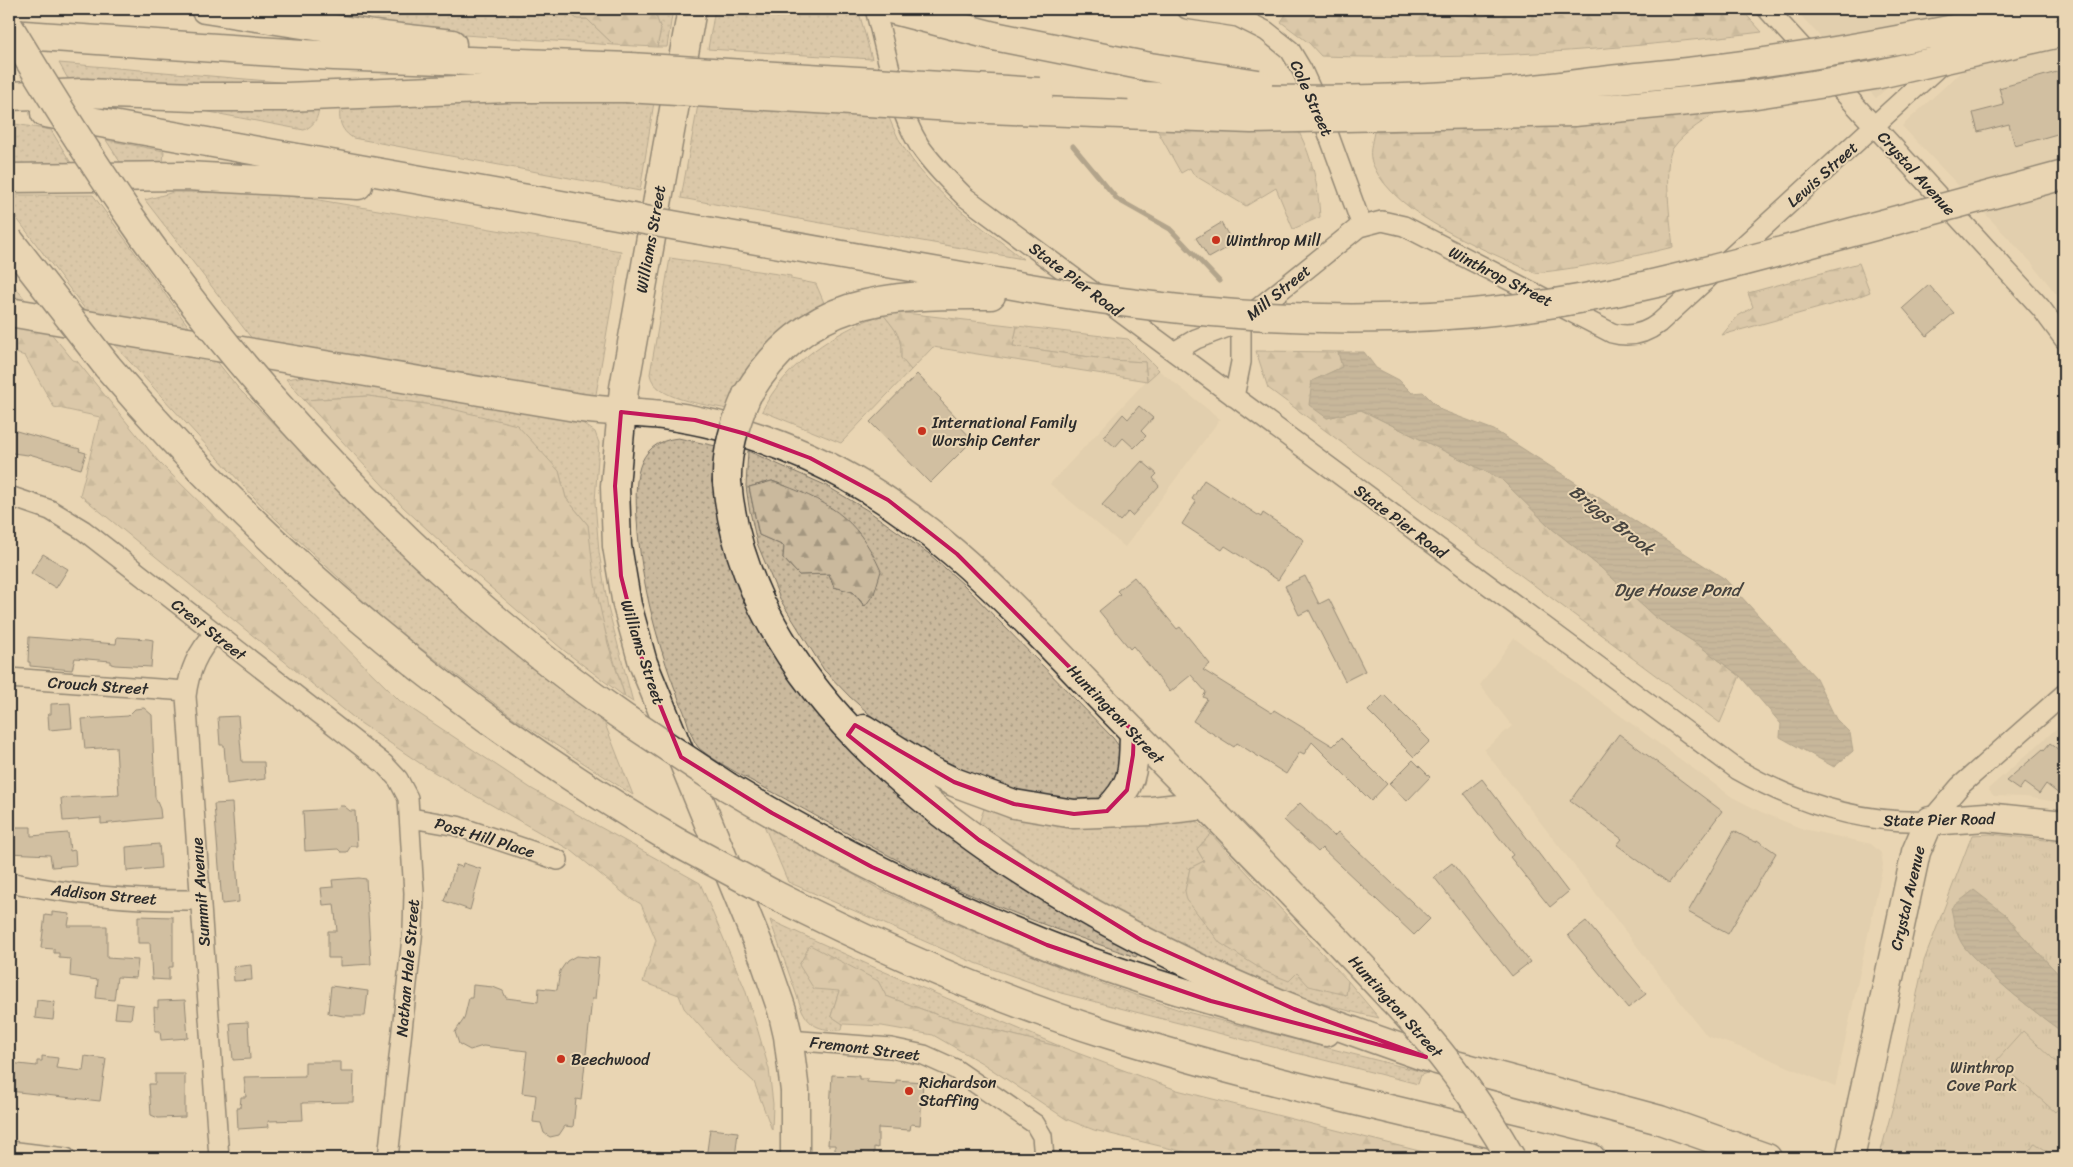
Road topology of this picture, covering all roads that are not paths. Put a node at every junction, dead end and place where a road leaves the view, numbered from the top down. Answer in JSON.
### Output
{"nodes":[{"id":1,"x":11,"y":9,"type":"edge"},
{"id":2,"x":205,"y":9,"type":"edge"},
{"id":3,"x":692,"y":9,"type":"edge"},
{"id":4,"x":875,"y":9,"type":"edge"},
{"id":5,"x":890,"y":9,"type":"edge"},
{"id":6,"x":1187,"y":9,"type":"edge"},
{"id":7,"x":1767,"y":9,"type":"edge"},
{"id":8,"x":2003,"y":9,"type":"edge"},
{"id":9,"x":2046,"y":9,"type":"edge"},
{"id":10,"x":9,"y":27,"type":"edge"},
{"id":11,"x":2064,"y":32,"type":"edge"},
{"id":12,"x":9,"y":34,"type":"edge"},
{"id":13,"x":554,"y":63,"type":"junction"},
{"id":14,"x":40,"y":77,"type":"junction"},
{"id":15,"x":628,"y":78,"type":"junction"},
{"id":16,"x":9,"y":96,"type":"edge"},
{"id":17,"x":1446,"y":96,"type":"junction"},
{"id":18,"x":9,"y":106,"type":"edge"},
{"id":19,"x":1874,"y":126,"type":"junction"},
{"id":20,"x":2064,"y":174,"type":"edge"},
{"id":21,"x":9,"y":178,"type":"edge"},
{"id":22,"x":561,"y":205,"type":"junction"},
{"id":23,"x":1362,"y":226,"type":"junction"},
{"id":24,"x":9,"y":240,"type":"edge"},
{"id":25,"x":1024,"y":292,"type":"junction"},
{"id":26,"x":9,"y":312,"type":"edge"},
{"id":27,"x":1241,"y":322,"type":"junction"},
{"id":28,"x":1639,"y":334,"type":"joint"},
{"id":29,"x":2064,"y":339,"type":"edge"},
{"id":30,"x":1174,"y":352,"type":"junction"},
{"id":31,"x":1234,"y":397,"type":"junction"},
{"id":32,"x":622,"y":412,"type":"junction"},
{"id":33,"x":9,"y":496,"type":"edge"},
{"id":34,"x":215,"y":633,"type":"junction"},
{"id":35,"x":9,"y":678,"type":"edge"},
{"id":36,"x":186,"y":691,"type":"junction"},
{"id":37,"x":2064,"y":694,"type":"edge"},
{"id":38,"x":828,"y":703,"type":"junction"},
{"id":39,"x":1134,"y":732,"type":"junction"},
{"id":40,"x":398,"y":779,"type":"joint"},
{"id":41,"x":1205,"y":805,"type":"junction"},
{"id":42,"x":1107,"y":812,"type":"junction"},
{"id":43,"x":411,"y":818,"type":"junction"},
{"id":44,"x":1930,"y":821,"type":"junction"},
{"id":45,"x":2064,"y":825,"type":"edge"},
{"id":46,"x":558,"y":860,"type":"dead end"},
{"id":47,"x":9,"y":882,"type":"edge"},
{"id":48,"x":200,"y":900,"type":"junction"},
{"id":49,"x":789,"y":1040,"type":"junction"},
{"id":50,"x":1426,"y":1057,"type":"junction"},
{"id":51,"x":9,"y":1151,"type":"edge"},
{"id":52,"x":60,"y":1158,"type":"edge"},
{"id":53,"x":219,"y":1158,"type":"edge"},
{"id":54,"x":388,"y":1158,"type":"edge"},
{"id":55,"x":795,"y":1158,"type":"edge"},
{"id":56,"x":1044,"y":1158,"type":"edge"},
{"id":57,"x":1511,"y":1158,"type":"edge"},
{"id":58,"x":1591,"y":1158,"type":"edge"},
{"id":59,"x":1767,"y":1158,"type":"edge"},
{"id":60,"x":1850,"y":1158,"type":"edge"}],
"edges":[{"from":1,"to":14,"type":"main road","bridge":true},
{"from":2,"to":13,"type":"main road"},
{"from":3,"to":32,"type":"main road","name":"Williams Street"},
{"from":4,"to":30,"type":"street","name":"State Pier Road"},
{"from":5,"to":17,"type":"main road","bridge":true},
{"from":6,"to":23,"type":"street","name":"Cole Street"},
{"from":7,"to":19,"type":"street","name":"Crystal Avenue"},
{"from":8,"to":19,"type":"street","name":"Lewis Street"},
{"from":9,"to":17,"type":"main road","bridge":true},
{"from":10,"to":14,"type":"main road","bridge":true},
{"from":11,"to":15,"type":"main road","bridge":true},
{"from":12,"to":13,"type":"main road"},
{"from":13,"to":15,"type":"main road"},
{"from":14,"to":50,"type":"main road","bridge":true},
{"from":15,"to":16,"type":"main road"},
{"from":15,"to":17,"type":"main road","bridge":true},
{"from":18,"to":22,"type":"main road"},
{"from":19,"to":28,"type":"street","name":"Lewis Street"},
{"from":19,"to":29,"type":"street","name":"Crystal Avenue"},
{"from":20,"to":25,"type":"main road","bridge":true},
{"from":21,"to":22,"type":"main road"},
{"from":22,"to":25,"type":"main road","bridge":true},
{"from":23,"to":27,"type":"street","name":"Mill Street"},
{"from":23,"to":28,"type":"street","name":"Winthrop Street"},
{"from":24,"to":58,"type":"main road","bridge":true},
{"from":25,"to":38,"type":"main road","bridge":true},
{"from":26,"to":32,"type":"main road","name":"Huntington Street"},
{"from":27,"to":30,"type":"street","name":"Mill Street"},
{"from":27,"to":31,"type":"street","name":"Mill Street"},
{"from":30,"to":31,"type":"street","name":"State Pier Road"},
{"from":31,"to":44,"type":"street","name":"State Pier Road"},
{"from":32,"to":39,"type":"main road","name":"Huntington Street"},
{"from":32,"to":49,"type":"main road","name":"Williams Street"},
{"from":33,"to":34,"type":"street","name":"Crest Street"},
{"from":34,"to":36,"type":"street","name":"Summit Avenue"},
{"from":34,"to":40,"type":"street","name":"Crest Street"},
{"from":35,"to":36,"type":"street","name":"Crouch Street"},
{"from":36,"to":48,"type":"street","name":"Summit Avenue"},
{"from":37,"to":44,"type":"street","name":"Crystal Avenue"},
{"from":38,"to":42,"type":"main road"},
{"from":38,"to":50,"type":"main road"},
{"from":39,"to":41,"type":"main road","name":"Huntington Street"},
{"from":39,"to":42,"type":"main road"},
{"from":40,"to":43,"type":"street","name":"Nathan Hale Street"},
{"from":41,"to":42,"type":"main road"},
{"from":41,"to":57,"type":"main road","name":"Huntington Street","bridge":true},
{"from":43,"to":46,"type":"street","name":"Post Hill Place"},
{"from":43,"to":54,"type":"street","name":"Nathan Hale Street"},
{"from":44,"to":45,"type":"main road","name":"State Pier Road"},
{"from":44,"to":60,"type":"main road","name":"Crystal Avenue"},
{"from":47,"to":48,"type":"street","name":"Addison Street"},
{"from":48,"to":53,"type":"street","name":"Summit Avenue"},
{"from":49,"to":55,"type":"main road","name":"Williams Street"},
{"from":49,"to":56,"type":"street","name":"Fremont Street"},
{"from":50,"to":59,"type":"main road"},
{"from":51,"to":52,"type":"street"}]}
